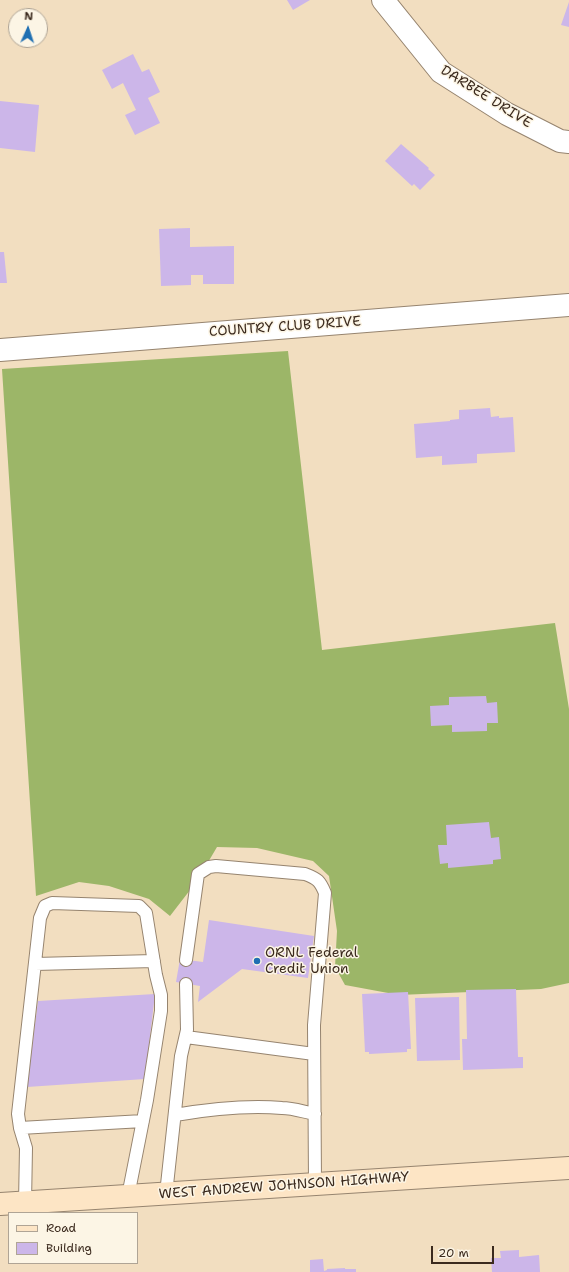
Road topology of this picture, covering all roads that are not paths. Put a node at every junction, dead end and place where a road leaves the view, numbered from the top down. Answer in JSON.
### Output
{"nodes":[{"id":1,"x":383,"y":0,"type":"edge"},
{"id":2,"x":569,"y":142,"type":"edge"},
{"id":3,"x":569,"y":305,"type":"edge"},
{"id":4,"x":0,"y":350,"type":"edge"},
{"id":5,"x":186,"y":960,"type":"dead end"},
{"id":6,"x":154,"y":961,"type":"junction"},
{"id":7,"x":35,"y":964,"type":"junction"},
{"id":8,"x":186,"y":984,"type":"dead end"},
{"id":9,"x":186,"y":1037,"type":"junction"},
{"id":10,"x":314,"y":1054,"type":"junction"},
{"id":11,"x":315,"y":1114,"type":"junction"},
{"id":12,"x":175,"y":1115,"type":"junction"},
{"id":13,"x":143,"y":1121,"type":"junction"},
{"id":14,"x":20,"y":1128,"type":"junction"},
{"id":15,"x":569,"y":1168,"type":"edge"},
{"id":16,"x":315,"y":1183,"type":"junction"},
{"id":17,"x":166,"y":1194,"type":"junction"},
{"id":18,"x":128,"y":1196,"type":"junction"},
{"id":19,"x":25,"y":1203,"type":"junction"},
{"id":20,"x":0,"y":1204,"type":"edge"}],
"edges":[{"from":1,"to":2,"type":"street","name":"DARBEE DRIVE"},
{"from":3,"to":4,"type":"street","name":"COUNTRY CLUB DRIVE"},
{"from":5,"to":10,"type":"lane"},
{"from":6,"to":7,"type":"lane"},
{"from":6,"to":7,"type":"lane"},
{"from":6,"to":13,"type":"lane"},
{"from":7,"to":14,"type":"lane"},
{"from":8,"to":9,"type":"lane"},
{"from":9,"to":10,"type":"lane"},
{"from":9,"to":12,"type":"lane"},
{"from":10,"to":11,"type":"lane"},
{"from":11,"to":12,"type":"lane"},
{"from":11,"to":16,"type":"lane"},
{"from":12,"to":17,"type":"lane"},
{"from":13,"to":14,"type":"lane"},
{"from":13,"to":18,"type":"lane"},
{"from":14,"to":19,"type":"lane"},
{"from":15,"to":16,"type":"main road","name":"WEST ANDREW JOHNSON HIGHWAY"},
{"from":16,"to":17,"type":"main road","name":"WEST ANDREW JOHNSON HIGHWAY"},
{"from":17,"to":18,"type":"main road","name":"WEST ANDREW JOHNSON HIGHWAY"},
{"from":18,"to":19,"type":"main road","name":"WEST ANDREW JOHNSON HIGHWAY"},
{"from":19,"to":20,"type":"main road","name":"WEST ANDREW JOHNSON HIGHWAY"}]}
